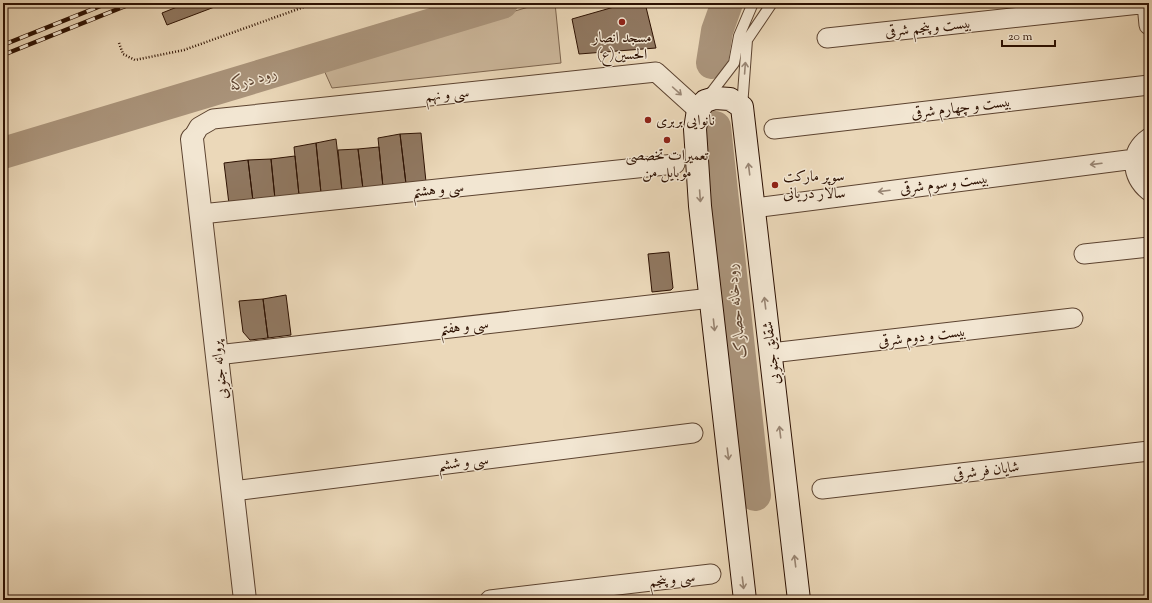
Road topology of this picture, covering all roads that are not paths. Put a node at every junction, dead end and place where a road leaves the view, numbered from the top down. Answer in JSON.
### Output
{"nodes":[{"id":1,"x":753,"y":3,"type":"edge"},
{"id":2,"x":772,"y":3,"type":"edge"},
{"id":3,"x":1148,"y":4,"type":"edge"},
{"id":4,"x":1149,"y":25,"type":"edge"},
{"id":5,"x":827,"y":38,"type":"dead end"},
{"id":6,"x":1149,"y":85,"type":"edge"},
{"id":7,"x":742,"y":107,"type":"junction"},
{"id":8,"x":699,"y":113,"type":"junction"},
{"id":9,"x":774,"y":129,"type":"dead end"},
{"id":10,"x":1149,"y":138,"type":"edge"},
{"id":11,"x":192,"y":140,"type":"joint"},
{"id":12,"x":1135,"y":159,"type":"junction"},
{"id":13,"x":675,"y":164,"type":"dead end"},
{"id":14,"x":1149,"y":191,"type":"edge"},
{"id":15,"x":754,"y":208,"type":"junction"},
{"id":16,"x":201,"y":214,"type":"junction"},
{"id":17,"x":1149,"y":247,"type":"edge"},
{"id":18,"x":1084,"y":254,"type":"dead end"},
{"id":19,"x":711,"y":298,"type":"junction"},
{"id":20,"x":1073,"y":318,"type":"dead end"},
{"id":21,"x":771,"y":353,"type":"junction"},
{"id":22,"x":217,"y":355,"type":"junction"},
{"id":23,"x":693,"y":434,"type":"dead end"},
{"id":24,"x":1149,"y":451,"type":"edge"},
{"id":25,"x":822,"y":489,"type":"dead end"},
{"id":26,"x":233,"y":491,"type":"junction"},
{"id":27,"x":711,"y":574,"type":"dead end"},
{"id":28,"x":245,"y":600,"type":"edge"},
{"id":29,"x":490,"y":600,"type":"edge"},
{"id":30,"x":745,"y":600,"type":"edge"},
{"id":31,"x":799,"y":600,"type":"edge"}],
"edges":[{"from":1,"to":8,"type":"lane"},
{"from":7,"to":2,"type":"lane","one_way":true},
{"from":3,"to":4,"type":"street"},
{"from":3,"to":5,"type":"street","name":"بیست و پنجم شرقی"},
{"from":6,"to":9,"type":"street","name":"بیست و چهارم شرقی"},
{"from":7,"to":8,"type":"main road"},
{"from":15,"to":7,"type":"main road","name":"شقایق جنوبی","one_way":true},
{"from":11,"to":8,"type":"street","name":"سی و نهم","one_way":true},
{"from":8,"to":19,"type":"main road","one_way":true},
{"from":10,"to":12,"type":"street"},
{"from":11,"to":16,"type":"main road","name":"پروانه جنوبی"},
{"from":12,"to":14,"type":"street"},
{"from":12,"to":15,"type":"street","name":"بیست و سوم شرقی","one_way":true},
{"from":13,"to":16,"type":"street","name":"سی و هشتم"},
{"from":21,"to":15,"type":"main road","name":"شقایق جنوبی","one_way":true},
{"from":16,"to":22,"type":"main road","name":"پروانه جنوبی"},
{"from":17,"to":18,"type":"street"},
{"from":19,"to":22,"type":"street","name":"سی و هفتم"},
{"from":19,"to":30,"type":"main road","one_way":true},
{"from":20,"to":21,"type":"street","name":"بیست و دوم شرقی"},
{"from":31,"to":21,"type":"main road","name":"شقایق جنوبی","one_way":true},
{"from":22,"to":26,"type":"main road","name":"پروانه جنوبی"},
{"from":23,"to":26,"type":"street","name":"سی و ششم"},
{"from":24,"to":25,"type":"street","name":"شایان فر شرقی"},
{"from":26,"to":28,"type":"main road","name":"پروانه جنوبی"},
{"from":27,"to":29,"type":"street","name":"سی و پنجم"}]}
